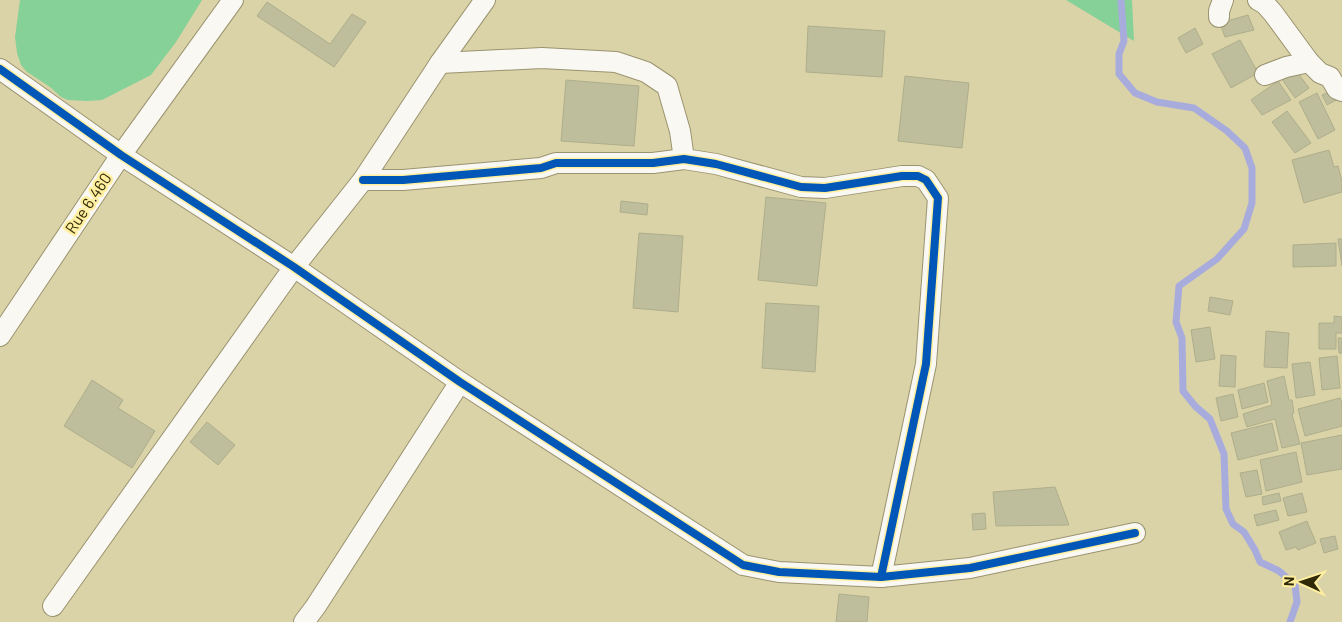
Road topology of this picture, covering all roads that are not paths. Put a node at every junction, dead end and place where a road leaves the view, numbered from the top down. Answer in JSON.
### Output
{"nodes":[{"id":1,"x":233,"y":0,"type":"edge"},
{"id":2,"x":485,"y":0,"type":"edge"},
{"id":3,"x":1258,"y":0,"type":"edge"},
{"id":4,"x":440,"y":62,"type":"junction"},
{"id":5,"x":1309,"y":62,"type":"junction"},
{"id":6,"x":0,"y":69,"type":"edge"},
{"id":7,"x":1265,"y":75,"type":"dead end"},
{"id":8,"x":1342,"y":91,"type":"edge"},
{"id":9,"x":121,"y":155,"type":"junction"},
{"id":10,"x":684,"y":159,"type":"junction"},
{"id":11,"x":362,"y":180,"type":"junction"},
{"id":12,"x":294,"y":267,"type":"junction"},
{"id":13,"x":0,"y":336,"type":"edge"},
{"id":14,"x":460,"y":382,"type":"junction"},
{"id":15,"x":1135,"y":533,"type":"dead end"},
{"id":16,"x":881,"y":577,"type":"junction"},
{"id":17,"x":53,"y":606,"type":"dead end"},
{"id":18,"x":304,"y":622,"type":"edge"}],
"edges":[{"from":1,"to":9,"type":"street","name":"Rue 6.460"},
{"from":2,"to":4,"type":"street"},
{"from":3,"to":5,"type":"street"},
{"from":4,"to":10,"type":"street"},
{"from":4,"to":11,"type":"street"},
{"from":5,"to":7,"type":"street"},
{"from":5,"to":8,"type":"street"},
{"from":6,"to":9,"type":"street"},
{"from":9,"to":12,"type":"street"},
{"from":9,"to":13,"type":"street","name":"Rue 6.460"},
{"from":10,"to":11,"type":"street"},
{"from":10,"to":16,"type":"street"},
{"from":11,"to":12,"type":"street"},
{"from":12,"to":14,"type":"street"},
{"from":12,"to":17,"type":"street"},
{"from":14,"to":16,"type":"street"},
{"from":14,"to":18,"type":"street"},
{"from":15,"to":16,"type":"street"}]}
